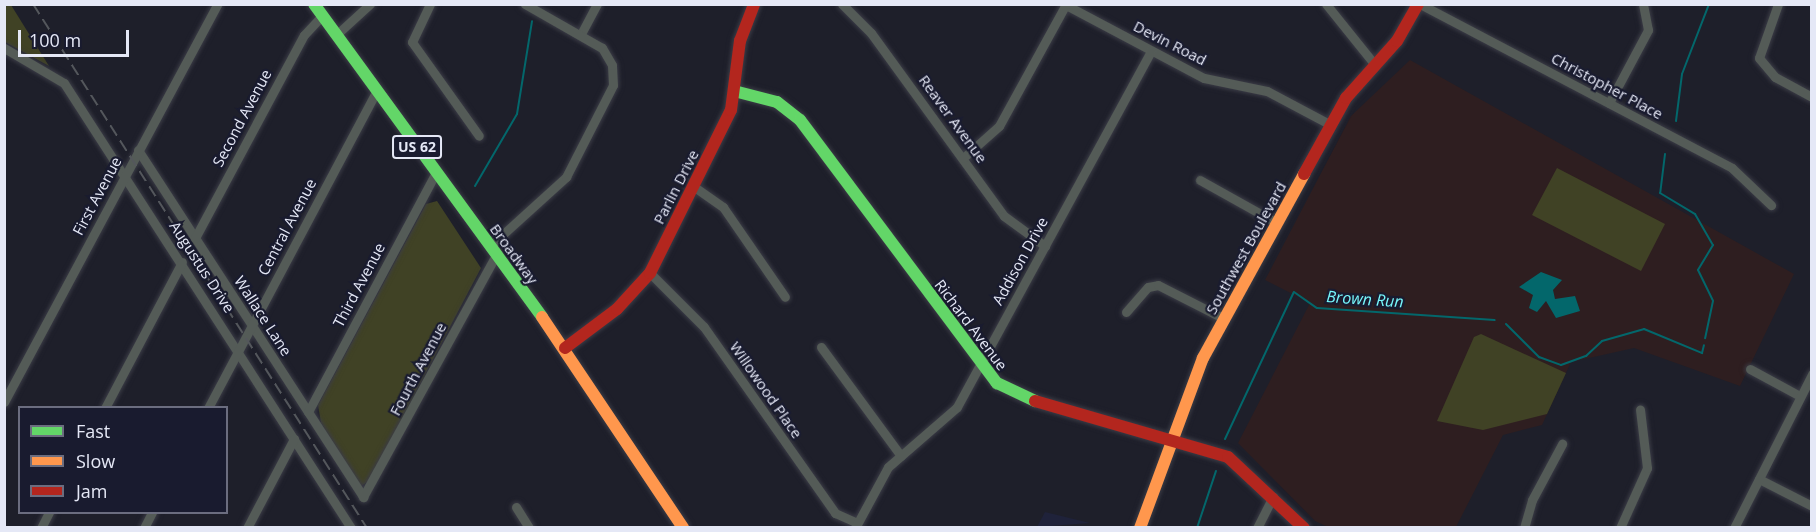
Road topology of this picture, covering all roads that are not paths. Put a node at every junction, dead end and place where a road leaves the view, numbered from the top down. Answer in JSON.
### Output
{"nodes":[{"id":1,"x":217,"y":4,"type":"edge"},
{"id":2,"x":314,"y":4,"type":"edge"},
{"id":3,"x":370,"y":4,"type":"edge"},
{"id":4,"x":430,"y":4,"type":"edge"},
{"id":5,"x":525,"y":4,"type":"edge"},
{"id":6,"x":597,"y":4,"type":"edge"},
{"id":7,"x":754,"y":4,"type":"edge"},
{"id":8,"x":842,"y":4,"type":"edge"},
{"id":9,"x":1326,"y":4,"type":"edge"},
{"id":10,"x":1419,"y":4,"type":"edge"},
{"id":11,"x":1779,"y":4,"type":"edge"},
{"id":12,"x":1065,"y":5,"type":"edge"},
{"id":13,"x":1649,"y":8,"type":"edge"},
{"id":14,"x":322,"y":16,"type":"junction"},
{"id":15,"x":581,"y":34,"type":"junction"},
{"id":16,"x":336,"y":35,"type":"junction"},
{"id":17,"x":4,"y":48,"type":"edge"},
{"id":18,"x":1152,"y":51,"type":"junction"},
{"id":19,"x":1375,"y":65,"type":"junction"},
{"id":20,"x":376,"y":92,"type":"junction"},
{"id":21,"x":738,"y":92,"type":"junction"},
{"id":22,"x":1812,"y":97,"type":"edge"},
{"id":23,"x":1609,"y":103,"type":"junction"},
{"id":24,"x":1330,"y":125,"type":"junction"},
{"id":25,"x":479,"y":136,"type":"dead end"},
{"id":26,"x":138,"y":150,"type":"junction"},
{"id":27,"x":963,"y":159,"type":"junction"},
{"id":28,"x":436,"y":172,"type":"junction"},
{"id":29,"x":124,"y":177,"type":"junction"},
{"id":30,"x":1200,"y":180,"type":"dead end"},
{"id":31,"x":693,"y":186,"type":"junction"},
{"id":32,"x":1771,"y":205,"type":"dead end"},
{"id":33,"x":1277,"y":223,"type":"junction"},
{"id":34,"x":195,"y":238,"type":"junction"},
{"id":35,"x":1045,"y":246,"type":"junction"},
{"id":36,"x":493,"y":250,"type":"junction"},
{"id":37,"x":182,"y":262,"type":"junction"},
{"id":38,"x":650,"y":273,"type":"junction"},
{"id":39,"x":785,"y":297,"type":"dead end"},
{"id":40,"x":1126,"y":312,"type":"dead end"},
{"id":41,"x":1225,"y":319,"type":"junction"},
{"id":42,"x":251,"y":325,"type":"junction"},
{"id":43,"x":821,"y":347,"type":"dead end"},
{"id":44,"x":565,"y":348,"type":"junction"},
{"id":45,"x":238,"y":350,"type":"junction"},
{"id":46,"x":980,"y":365,"type":"junction"},
{"id":47,"x":1750,"y":369,"type":"dead end"},
{"id":48,"x":1812,"y":374,"type":"edge"},
{"id":49,"x":1800,"y":396,"type":"junction"},
{"id":50,"x":4,"y":402,"type":"edge"},
{"id":51,"x":106,"y":406,"type":"edge"},
{"id":52,"x":209,"y":406,"type":"edge"},
{"id":53,"x":1640,"y":409,"type":"dead end"},
{"id":54,"x":308,"y":412,"type":"junction"},
{"id":55,"x":294,"y":439,"type":"junction"},
{"id":56,"x":1169,"y":440,"type":"junction"},
{"id":57,"x":1562,"y":444,"type":"dead end"},
{"id":58,"x":901,"y":456,"type":"junction"},
{"id":59,"x":1759,"y":479,"type":"junction"},
{"id":60,"x":363,"y":497,"type":"joint"},
{"id":61,"x":1273,"y":497,"type":"junction"},
{"id":62,"x":1812,"y":506,"type":"edge"},
{"id":63,"x":516,"y":507,"type":"dead end"},
{"id":64,"x":48,"y":514,"type":"edge"},
{"id":65,"x":151,"y":514,"type":"edge"},
{"id":66,"x":856,"y":525,"type":"edge"},
{"id":67,"x":350,"y":527,"type":"edge"},
{"id":68,"x":41,"y":528,"type":"edge"},
{"id":69,"x":144,"y":528,"type":"edge"},
{"id":70,"x":246,"y":528,"type":"edge"},
{"id":71,"x":529,"y":528,"type":"edge"},
{"id":72,"x":683,"y":528,"type":"edge"},
{"id":73,"x":1140,"y":528,"type":"edge"},
{"id":74,"x":1257,"y":528,"type":"edge"},
{"id":75,"x":1304,"y":528,"type":"edge"},
{"id":76,"x":1524,"y":528,"type":"edge"},
{"id":77,"x":1620,"y":528,"type":"edge"},
{"id":78,"x":1734,"y":528,"type":"edge"}],
"edges":[{"from":1,"to":26,"type":"street","name":"First Avenue"},
{"from":2,"to":14,"type":"street","name":"Broadway","number":"US 62"},
{"from":3,"to":16,"type":"street"},
{"from":4,"to":25,"type":"street"},
{"from":5,"to":15,"type":"street","name":"Fourth Avenue"},
{"from":6,"to":15,"type":"street"},
{"from":7,"to":21,"type":"street","name":"Parlin Drive"},
{"from":8,"to":27,"type":"street","name":"Reaver Avenue"},
{"from":9,"to":19,"type":"street"},
{"from":10,"to":19,"type":"street","name":"Southwest Boulevard"},
{"from":10,"to":23,"type":"street","name":"Christopher Place"},
{"from":11,"to":22,"type":"street"},
{"from":12,"to":18,"type":"street","name":"Devin Road"},
{"from":12,"to":27,"type":"street"},
{"from":13,"to":23,"type":"street"},
{"from":14,"to":16,"type":"street","name":"Broadway","number":"US 62"},
{"from":14,"to":34,"type":"street","name":"Second Avenue"},
{"from":15,"to":36,"type":"street","name":"Fourth Avenue"},
{"from":16,"to":20,"type":"street","name":"Broadway","number":"US 62"},
{"from":17,"to":29,"type":"street","name":"Augustus Drive"},
{"from":18,"to":24,"type":"street","name":"Devin Road"},
{"from":18,"to":35,"type":"street","name":"Addison Drive"},
{"from":19,"to":24,"type":"street","name":"Southwest Boulevard"},
{"from":20,"to":28,"type":"street","name":"Broadway","number":"US 62"},
{"from":20,"to":42,"type":"street","name":"Central Avenue"},
{"from":21,"to":31,"type":"street","name":"Parlin Drive"},
{"from":21,"to":46,"type":"street","name":"Richard Avenue"},
{"from":23,"to":32,"type":"street","name":"Christopher Place"},
{"from":24,"to":33,"type":"street","name":"Southwest Boulevard"},
{"from":26,"to":29,"type":"street","name":"First Avenue"},
{"from":26,"to":34,"type":"street","name":"Wallace Lane"},
{"from":27,"to":35,"type":"street","name":"Reaver Avenue"},
{"from":28,"to":36,"type":"street","name":"Broadway","number":"US 62"},
{"from":28,"to":54,"type":"street","name":"Third Avenue"},
{"from":29,"to":37,"type":"street","name":"Augustus Drive"},
{"from":29,"to":50,"type":"street","name":"First Avenue"},
{"from":30,"to":33,"type":"street"},
{"from":31,"to":38,"type":"street","name":"Parlin Drive"},
{"from":31,"to":39,"type":"street"},
{"from":33,"to":41,"type":"street","name":"Southwest Boulevard"},
{"from":34,"to":42,"type":"street","name":"Wallace Lane"},
{"from":35,"to":46,"type":"street","name":"Addison Drive"},
{"from":36,"to":44,"type":"street","name":"Broadway","number":"US 62"},
{"from":36,"to":60,"type":"street","name":"Fourth Avenue"},
{"from":37,"to":45,"type":"street","name":"Augustus Drive"},
{"from":37,"to":51,"type":"street"},
{"from":38,"to":44,"type":"street","name":"Parlin Drive"},
{"from":38,"to":66,"type":"street","name":"Willowood Place"},
{"from":40,"to":41,"type":"street"},
{"from":41,"to":56,"type":"street","name":"Southwest Boulevard"},
{"from":42,"to":45,"type":"street","name":"Central Avenue"},
{"from":42,"to":54,"type":"street","name":"Wallace Lane"},
{"from":43,"to":58,"type":"street"},
{"from":44,"to":72,"type":"street","name":"Broadway","number":"US 62"},
{"from":45,"to":52,"type":"street","name":"Central Avenue"},
{"from":45,"to":55,"type":"street","name":"Augustus Drive"},
{"from":46,"to":56,"type":"street","name":"Richard Avenue"},
{"from":46,"to":58,"type":"street","name":"Addison Drive"},
{"from":47,"to":49,"type":"street"},
{"from":48,"to":49,"type":"street"},
{"from":49,"to":59,"type":"street"},
{"from":53,"to":77,"type":"street"},
{"from":54,"to":60,"type":"street","name":"Wallace Lane"},
{"from":55,"to":67,"type":"street","name":"Augustus Drive"},
{"from":55,"to":70,"type":"street"},
{"from":56,"to":61,"type":"street","name":"Richard Avenue"},
{"from":56,"to":73,"type":"street","name":"Southwest Boulevard"},
{"from":57,"to":76,"type":"street"},
{"from":58,"to":66,"type":"street","name":"Addison Drive"},
{"from":59,"to":62,"type":"street"},
{"from":59,"to":78,"type":"street"},
{"from":61,"to":74,"type":"street"},
{"from":61,"to":75,"type":"street","name":"Richard Avenue"},
{"from":63,"to":71,"type":"street"},
{"from":64,"to":68,"type":"street"},
{"from":65,"to":69,"type":"street"}]}
